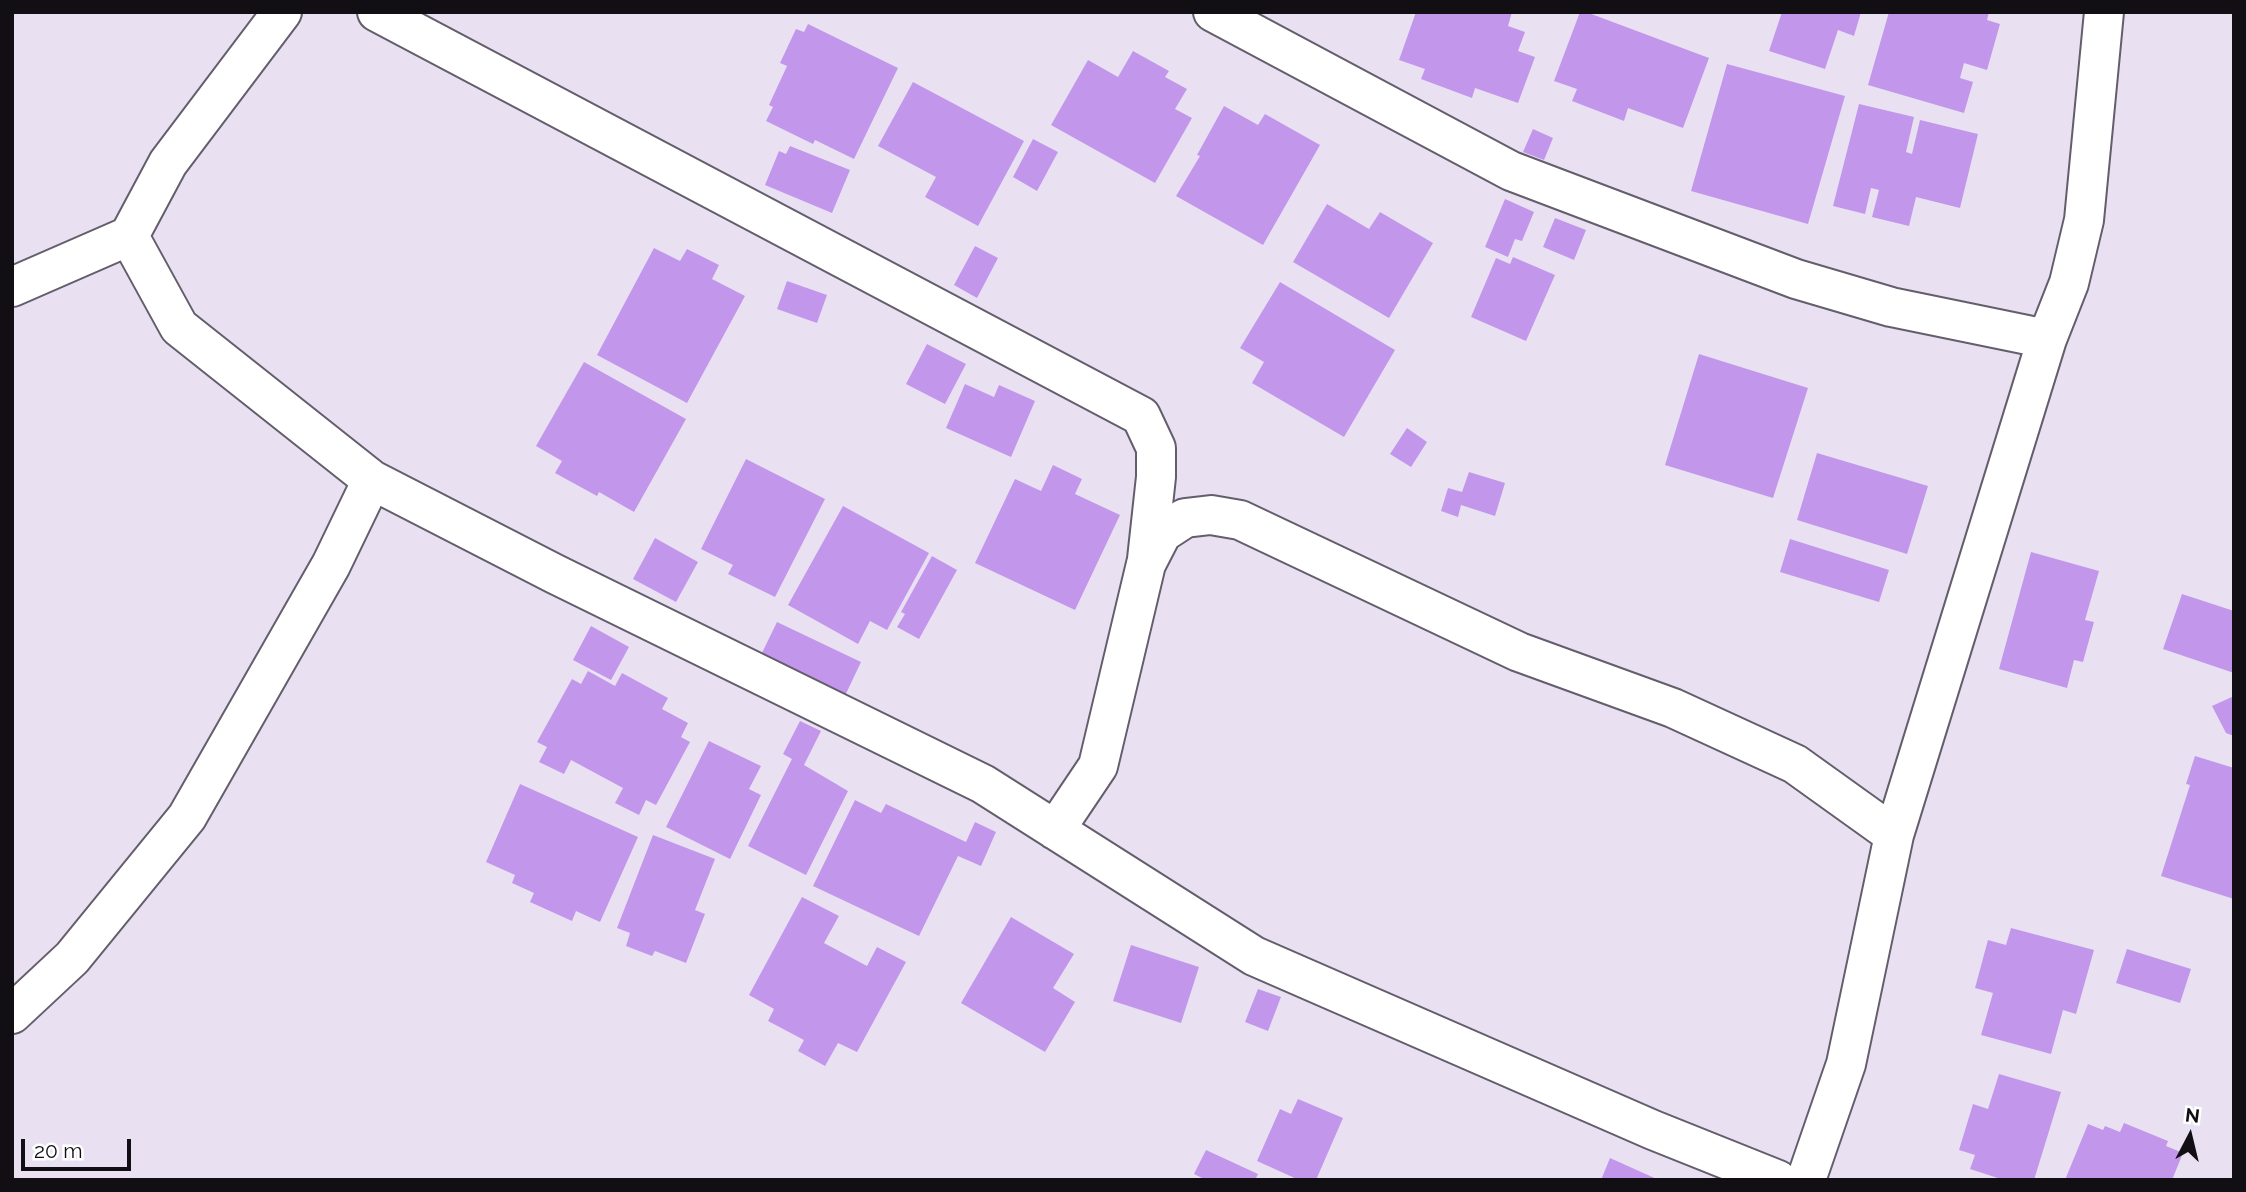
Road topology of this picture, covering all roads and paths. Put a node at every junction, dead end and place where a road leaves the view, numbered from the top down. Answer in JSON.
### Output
{"nodes":[{"id":1,"x":282,"y":12,"type":"edge"},
{"id":2,"x":377,"y":12,"type":"edge"},
{"id":3,"x":1213,"y":12,"type":"edge"},
{"id":4,"x":2104,"y":12,"type":"edge"},
{"id":5,"x":129,"y":236,"type":"junction"},
{"id":6,"x":12,"y":287,"type":"edge"},
{"id":7,"x":2047,"y":339,"type":"junction"},
{"id":8,"x":372,"y":480,"type":"junction"},
{"id":9,"x":1146,"y":564,"type":"junction"},
{"id":10,"x":1055,"y":830,"type":"junction"},
{"id":11,"x":1894,"y":835,"type":"junction"},
{"id":12,"x":12,"y":1014,"type":"edge"},
{"id":13,"x":1778,"y":1180,"type":"edge"},
{"id":14,"x":1806,"y":1180,"type":"edge"}],
"edges":[{"from":1,"to":5,"type":"street"},
{"from":2,"to":9,"type":"street"},
{"from":3,"to":7,"type":"street"},
{"from":4,"to":7,"type":"street"},
{"from":5,"to":6,"type":"street"},
{"from":5,"to":8,"type":"street"},
{"from":7,"to":11,"type":"street"},
{"from":8,"to":10,"type":"street"},
{"from":8,"to":12,"type":"street"},
{"from":9,"to":10,"type":"street"},
{"from":9,"to":11,"type":"street"},
{"from":10,"to":13,"type":"street"},
{"from":11,"to":14,"type":"street"}]}
